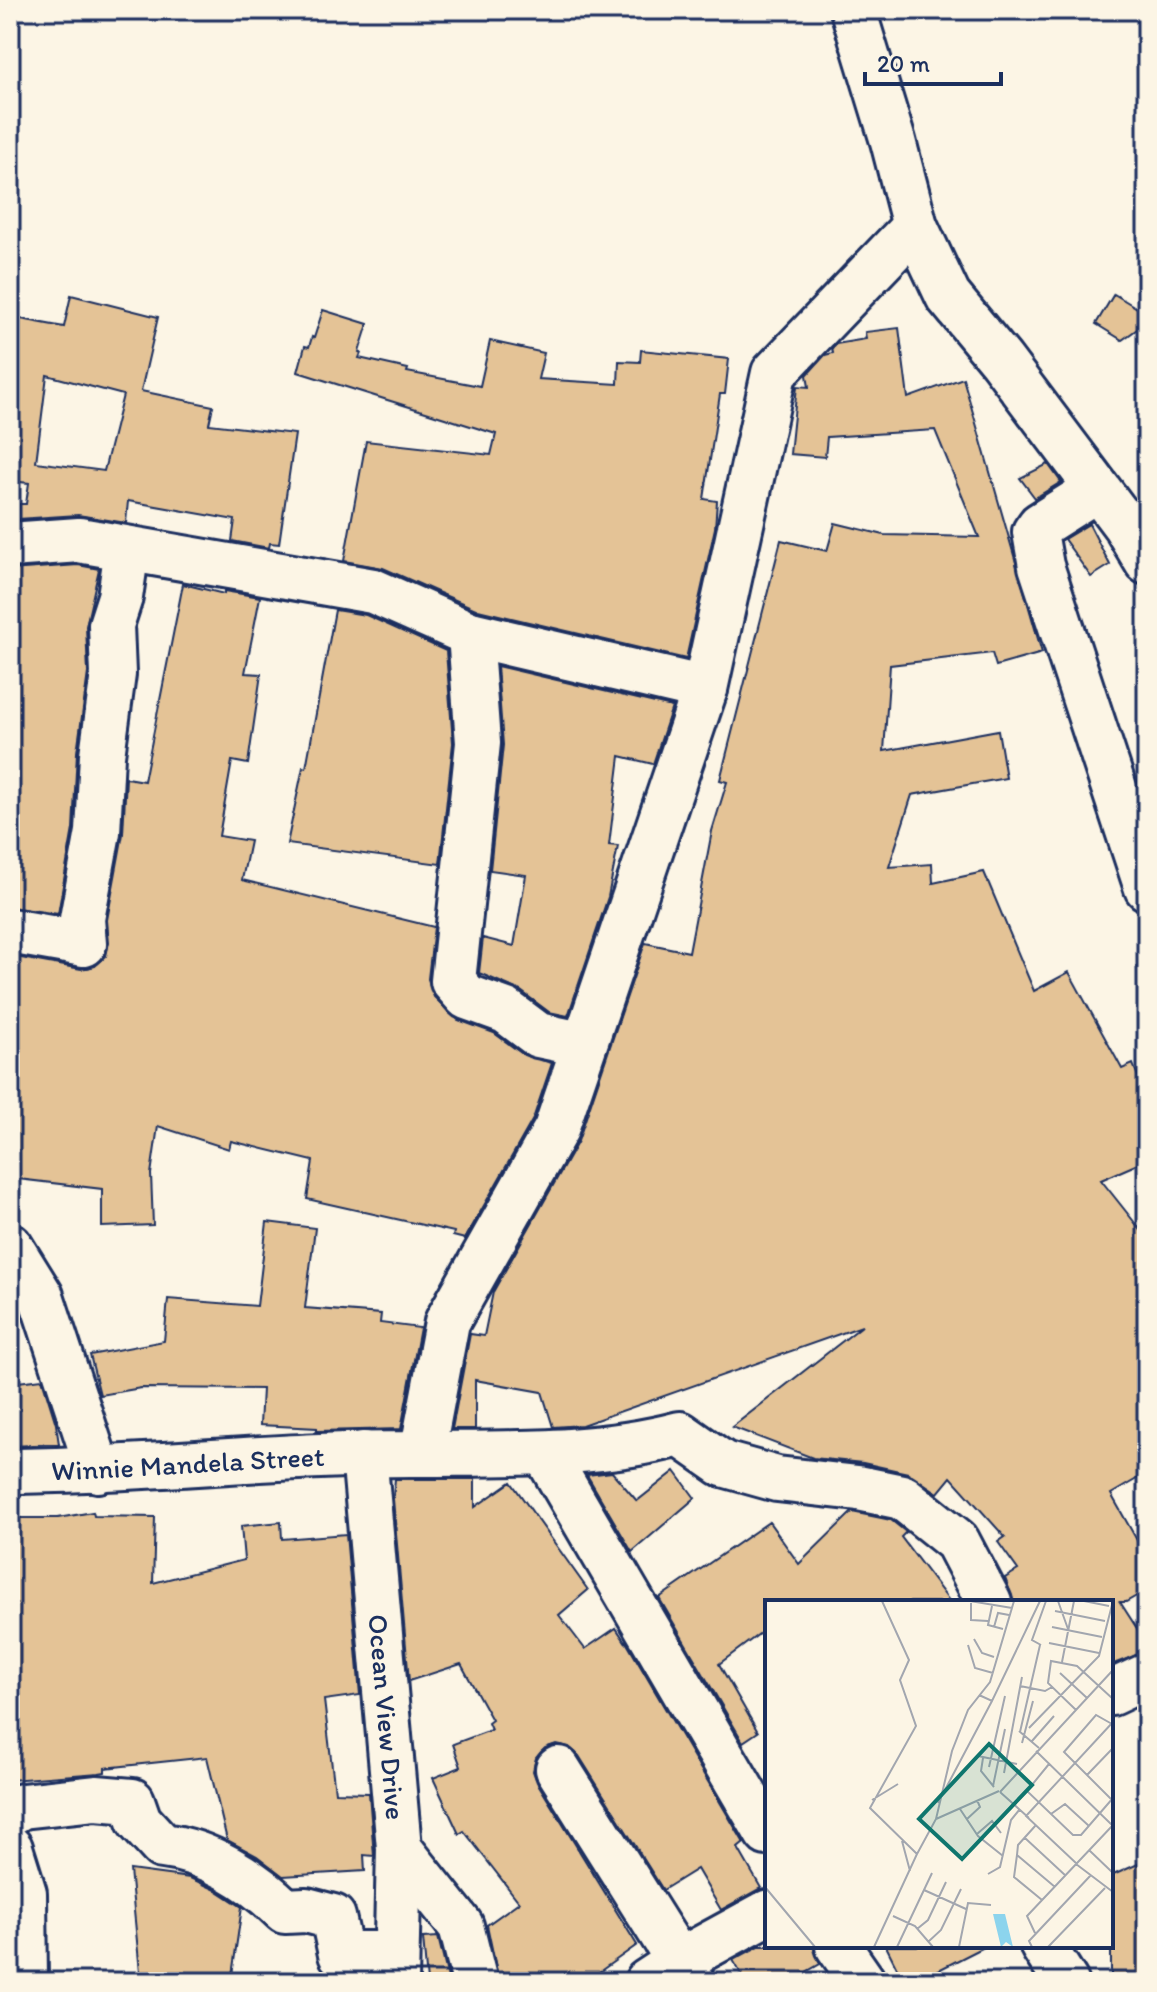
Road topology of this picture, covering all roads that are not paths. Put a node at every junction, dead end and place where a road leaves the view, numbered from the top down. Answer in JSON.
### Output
{"nodes":[{"id":1,"x":853,"y":10,"type":"edge"},
{"id":2,"x":915,"y":226,"type":"junction"},
{"id":3,"x":1097,"y":489,"type":"junction"},
{"id":4,"x":10,"y":545,"type":"edge"},
{"id":5,"x":127,"y":549,"type":"junction"},
{"id":6,"x":1147,"y":562,"type":"edge"},
{"id":7,"x":470,"y":634,"type":"junction"},
{"id":8,"x":705,"y":689,"type":"junction"},
{"id":9,"x":1147,"y":888,"type":"edge"},
{"id":10,"x":10,"y":931,"type":"edge"},
{"id":11,"x":582,"y":1048,"type":"junction"},
{"id":12,"x":10,"y":1246,"type":"edge"},
{"id":13,"x":545,"y":1453,"type":"junction"},
{"id":14,"x":364,"y":1454,"type":"junction"},
{"id":15,"x":422,"y":1454,"type":"junction"},
{"id":16,"x":98,"y":1470,"type":"junction"},
{"id":17,"x":10,"y":1471,"type":"edge"},
{"id":18,"x":988,"y":1600,"type":"edge"},
{"id":19,"x":1147,"y":1676,"type":"edge"},
{"id":20,"x":1113,"y":1692,"type":"edge"},
{"id":21,"x":558,"y":1769,"type":"dead end"},
{"id":22,"x":10,"y":1813,"type":"edge"},
{"id":23,"x":765,"y":1830,"type":"edge"},
{"id":24,"x":10,"y":1848,"type":"edge"},
{"id":25,"x":399,"y":1848,"type":"junction"},
{"id":26,"x":765,"y":1914,"type":"edge"},
{"id":27,"x":839,"y":1948,"type":"edge"},
{"id":28,"x":1044,"y":1948,"type":"edge"},
{"id":29,"x":396,"y":1968,"type":"edge"},
{"id":30,"x":673,"y":1975,"type":"edge"},
{"id":31,"x":25,"y":1982,"type":"edge"},
{"id":32,"x":475,"y":1982,"type":"edge"},
{"id":33,"x":863,"y":1982,"type":"edge"},
{"id":34,"x":1066,"y":1982,"type":"edge"}],
"edges":[{"from":1,"to":2,"type":"street"},
{"from":2,"to":3,"type":"street"},
{"from":2,"to":8,"type":"street"},
{"from":3,"to":6,"type":"street"},
{"from":3,"to":9,"type":"street"},
{"from":4,"to":5,"type":"street"},
{"from":5,"to":7,"type":"street"},
{"from":5,"to":10,"type":"street"},
{"from":7,"to":8,"type":"street"},
{"from":7,"to":11,"type":"street"},
{"from":8,"to":11,"type":"street"},
{"from":11,"to":15,"type":"street"},
{"from":12,"to":16,"type":"street"},
{"from":13,"to":15,"type":"street","name":"Winnie Mandela Street"},
{"from":13,"to":18,"type":"street","name":"Winnie Mandela Street"},
{"from":13,"to":23,"type":"street"},
{"from":14,"to":15,"type":"street","name":"Winnie Mandela Street"},
{"from":14,"to":16,"type":"street","name":"Winnie Mandela Street"},
{"from":14,"to":25,"type":"street","name":"Ocean View Drive"},
{"from":16,"to":17,"type":"street","name":"Winnie Mandela Street"},
{"from":19,"to":20,"type":"street"},
{"from":21,"to":30,"type":"street"},
{"from":22,"to":29,"type":"street"},
{"from":24,"to":31,"type":"street"},
{"from":25,"to":29,"type":"street","name":"Ocean View Drive"},
{"from":25,"to":32,"type":"street"},
{"from":26,"to":30,"type":"street"},
{"from":27,"to":33,"type":"street"},
{"from":28,"to":34,"type":"street"}]}
